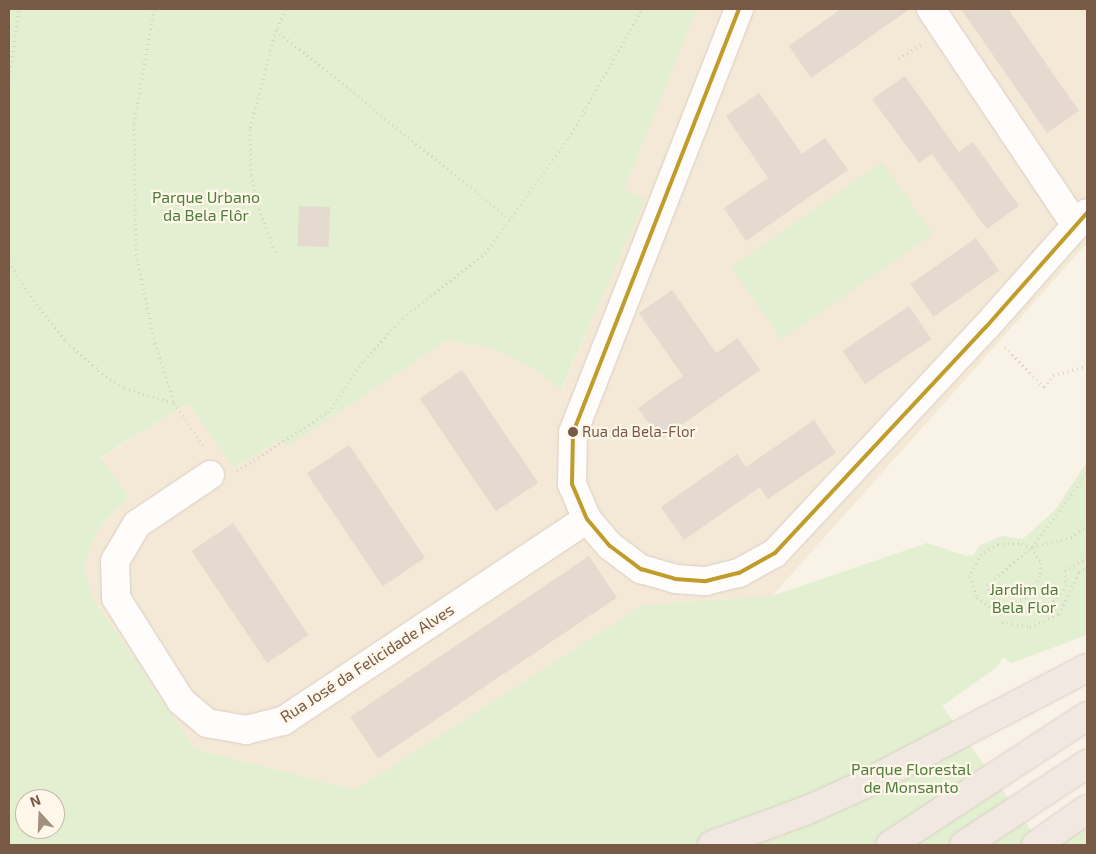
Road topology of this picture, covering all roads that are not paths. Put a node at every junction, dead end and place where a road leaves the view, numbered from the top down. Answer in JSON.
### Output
{"nodes":[{"id":1,"x":739,"y":9,"type":"edge"},
{"id":2,"x":931,"y":9,"type":"edge"},
{"id":3,"x":1082,"y":219,"type":"edge"},
{"id":4,"x":222,"y":474,"type":"road end"},
{"id":5,"x":587,"y":518,"type":"junction"},
{"id":6,"x":1087,"y":668,"type":"edge"},
{"id":7,"x":1087,"y":716,"type":"edge"},
{"id":8,"x":1087,"y":764,"type":"edge"},
{"id":9,"x":1087,"y":809,"type":"edge"},
{"id":10,"x":712,"y":845,"type":"edge"},
{"id":11,"x":890,"y":845,"type":"edge"},
{"id":12,"x":964,"y":845,"type":"edge"},
{"id":13,"x":1036,"y":845,"type":"edge"}],
"edges":[{"from":1,"to":5,"type":"street"},
{"from":2,"to":3,"type":"street"},
{"from":3,"to":5,"type":"street"},
{"from":4,"to":5,"type":"street","name":"Rua José da Felicidade Alves"},
{"from":6,"to":10,"type":"highway"},
{"from":7,"to":11,"type":"highway"},
{"from":8,"to":12,"type":"highway"},
{"from":9,"to":13,"type":"highway"}]}
